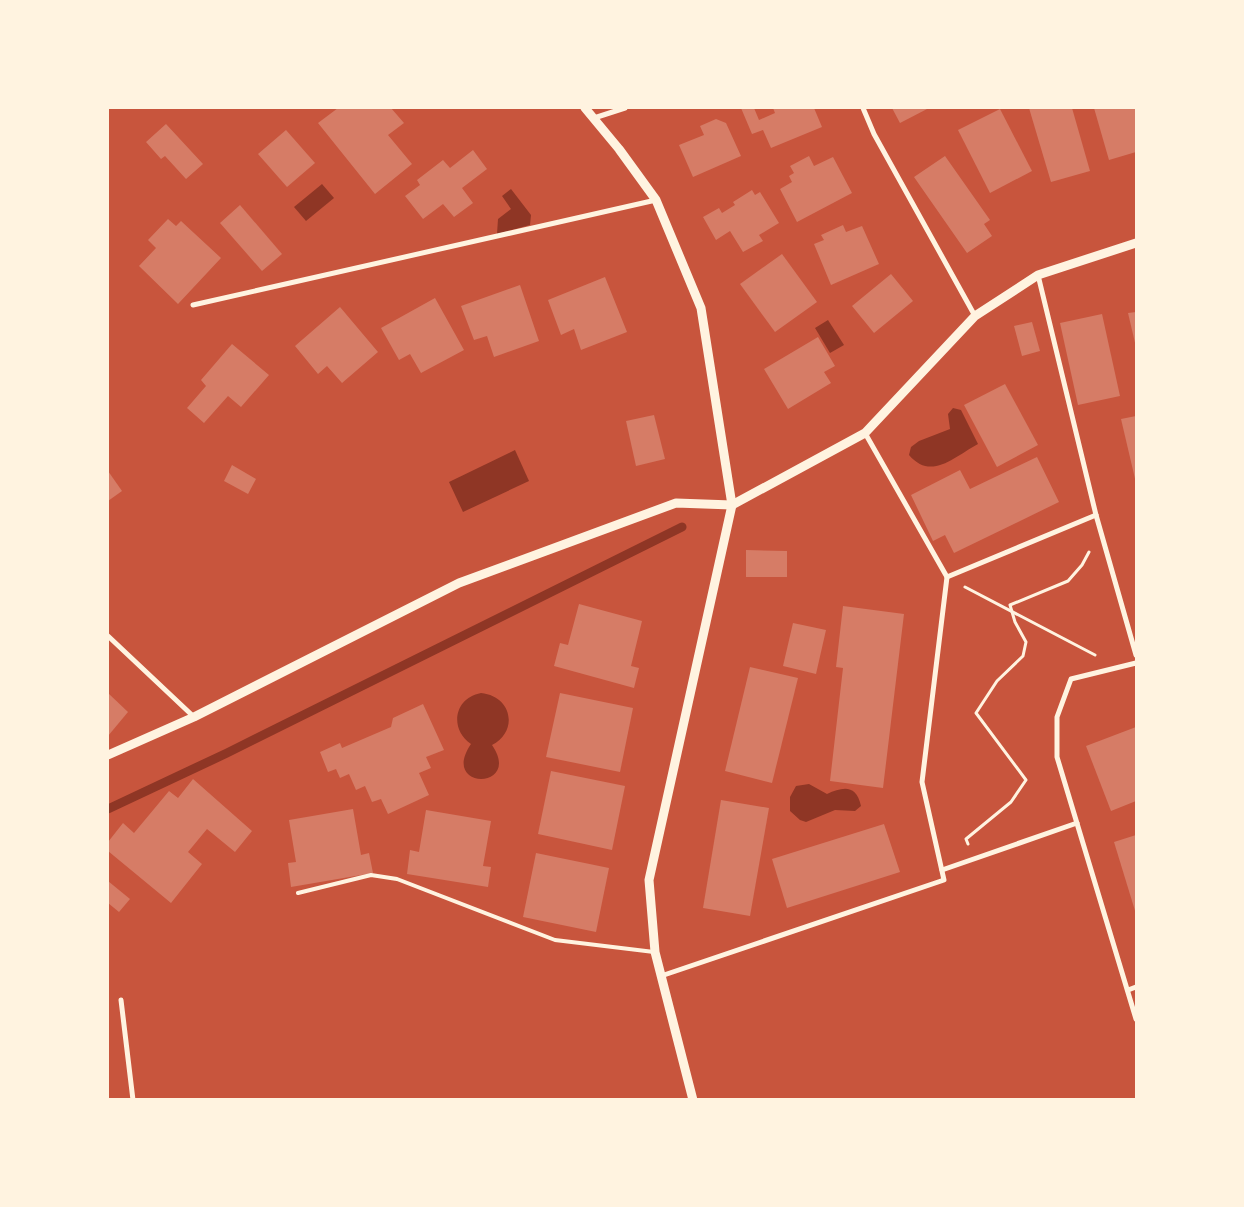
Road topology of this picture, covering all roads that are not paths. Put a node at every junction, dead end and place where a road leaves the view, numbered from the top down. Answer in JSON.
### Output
{"nodes":[{"id":1,"x":585,"y":108,"type":"edge"},
{"id":2,"x":625,"y":108,"type":"edge"},
{"id":3,"x":863,"y":108,"type":"edge"},
{"id":4,"x":594,"y":118,"type":"junction"},
{"id":5,"x":656,"y":200,"type":"junction"},
{"id":6,"x":1136,"y":243,"type":"edge"},
{"id":7,"x":1038,"y":275,"type":"junction"},
{"id":8,"x":193,"y":305,"type":"dead end"},
{"id":9,"x":975,"y":316,"type":"junction"},
{"id":10,"x":865,"y":433,"type":"junction"},
{"id":11,"x":732,"y":505,"type":"junction"},
{"id":12,"x":1096,"y":515,"type":"junction"},
{"id":13,"x":947,"y":577,"type":"junction"},
{"id":14,"x":108,"y":636,"type":"edge"},
{"id":15,"x":1136,"y":655,"type":"edge"},
{"id":16,"x":1136,"y":663,"type":"edge"},
{"id":17,"x":194,"y":717,"type":"junction"},
{"id":18,"x":108,"y":755,"type":"edge"},
{"id":19,"x":1077,"y":823,"type":"junction"},
{"id":20,"x":942,"y":870,"type":"junction"},
{"id":21,"x":298,"y":893,"type":"dead end"},
{"id":22,"x":655,"y":952,"type":"junction"},
{"id":23,"x":661,"y":976,"type":"junction"},
{"id":24,"x":1136,"y":987,"type":"edge"},
{"id":25,"x":1128,"y":990,"type":"junction"},
{"id":26,"x":121,"y":1000,"type":"dead end"},
{"id":27,"x":1136,"y":1019,"type":"edge"},
{"id":28,"x":133,"y":1100,"type":"edge"},
{"id":29,"x":693,"y":1100,"type":"edge"}],
"edges":[{"from":1,"to":4,"type":"street"},
{"from":2,"to":4,"type":"street"},
{"from":3,"to":9,"type":"street"},
{"from":4,"to":5,"type":"street"},
{"from":5,"to":8,"type":"street"},
{"from":5,"to":11,"type":"street"},
{"from":6,"to":7,"type":"street"},
{"from":7,"to":9,"type":"street"},
{"from":7,"to":12,"type":"street"},
{"from":9,"to":10,"type":"street"},
{"from":10,"to":11,"type":"street"},
{"from":10,"to":13,"type":"street"},
{"from":11,"to":17,"type":"street"},
{"from":11,"to":22,"type":"street"},
{"from":12,"to":13,"type":"street"},
{"from":12,"to":15,"type":"street"},
{"from":13,"to":20,"type":"street"},
{"from":14,"to":17,"type":"street"},
{"from":16,"to":19,"type":"street"},
{"from":17,"to":18,"type":"street"},
{"from":19,"to":20,"type":"street"},
{"from":19,"to":25,"type":"street"},
{"from":20,"to":23,"type":"street"},
{"from":21,"to":22,"type":"lane"},
{"from":22,"to":23,"type":"street"},
{"from":23,"to":29,"type":"street"},
{"from":24,"to":25,"type":"street"},
{"from":25,"to":27,"type":"street"},
{"from":26,"to":28,"type":"street"}]}
